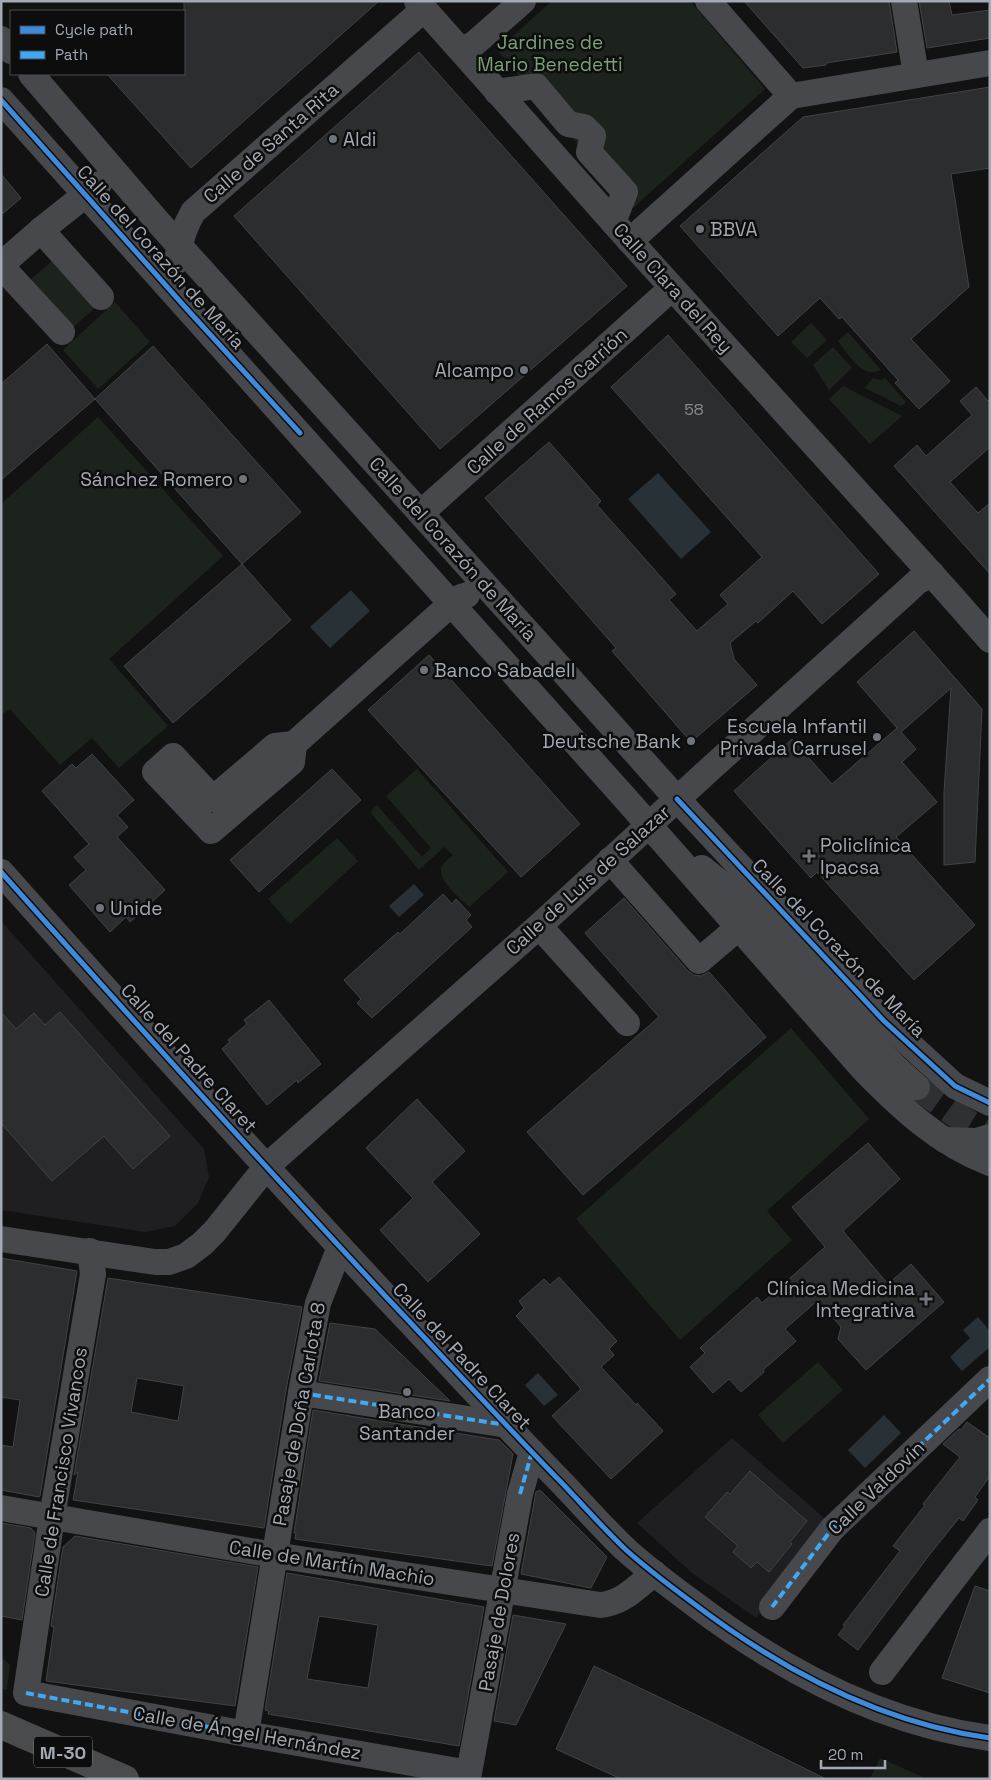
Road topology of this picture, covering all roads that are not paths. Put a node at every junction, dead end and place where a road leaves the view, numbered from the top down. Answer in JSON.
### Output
{"nodes":[{"id":1,"x":523,"y":1,"type":"edge"},
{"id":2,"x":708,"y":1,"type":"edge"},
{"id":3,"x":904,"y":1,"type":"edge"},
{"id":4,"x":421,"y":6,"type":"edge"},
{"id":5,"x":1,"y":39,"type":"edge"},
{"id":6,"x":10,"y":50,"type":"edge"},
{"id":7,"x":462,"y":52,"type":"junction"},
{"id":8,"x":990,"y":63,"type":"edge"},
{"id":9,"x":32,"y":75,"type":"edge"},
{"id":10,"x":916,"y":76,"type":"junction"},
{"id":11,"x":498,"y":92,"type":"junction"},
{"id":12,"x":791,"y":96,"type":"junction"},
{"id":13,"x":1,"y":100,"type":"edge"},
{"id":14,"x":85,"y":194,"type":"junction"},
{"id":15,"x":158,"y":222,"type":"junction"},
{"id":16,"x":613,"y":222,"type":"junction"},
{"id":17,"x":42,"y":230,"type":"junction"},
{"id":18,"x":630,"y":241,"type":"junction"},
{"id":19,"x":179,"y":246,"type":"junction"},
{"id":20,"x":1,"y":266,"type":"edge"},
{"id":21,"x":672,"y":288,"type":"junction"},
{"id":22,"x":101,"y":297,"type":"dead end"},
{"id":23,"x":185,"y":307,"type":"junction"},
{"id":24,"x":62,"y":332,"type":"dead end"},
{"id":25,"x":300,"y":433,"type":"junction"},
{"id":26,"x":421,"y":513,"type":"junction"},
{"id":27,"x":932,"y":574,"type":"junction"},
{"id":28,"x":451,"y":604,"type":"junction"},
{"id":29,"x":990,"y":640,"type":"edge"},
{"id":30,"x":553,"y":660,"type":"junction"},
{"id":31,"x":294,"y":744,"type":"junction"},
{"id":32,"x":677,"y":799,"type":"junction"},
{"id":33,"x":649,"y":825,"type":"junction"},
{"id":34,"x":610,"y":860,"type":"junction"},
{"id":35,"x":1,"y":872,"type":"edge"},
{"id":36,"x":738,"y":897,"type":"junction"},
{"id":37,"x":539,"y":926,"type":"junction"},
{"id":38,"x":738,"y":928,"type":"junction"},
{"id":39,"x":627,"y":1023,"type":"dead end"},
{"id":40,"x":917,"y":1087,"type":"tunnel mouth"},
{"id":41,"x":990,"y":1103,"type":"edge"},
{"id":42,"x":990,"y":1137,"type":"edge"},
{"id":43,"x":944,"y":1140,"type":"junction"},
{"id":44,"x":990,"y":1163,"type":"edge"},
{"id":45,"x":267,"y":1166,"type":"junction"},
{"id":46,"x":1,"y":1239,"type":"edge"},
{"id":47,"x":340,"y":1247,"type":"junction"},
{"id":48,"x":90,"y":1251,"type":"junction"},
{"id":49,"x":990,"y":1378,"type":"edge"},
{"id":50,"x":301,"y":1393,"type":"junction"},
{"id":51,"x":507,"y":1425,"type":"junction"},
{"id":52,"x":532,"y":1452,"type":"junction"},
{"id":53,"x":1,"y":1508,"type":"edge"},
{"id":54,"x":52,"y":1517,"type":"junction"},
{"id":55,"x":990,"y":1531,"type":"edge"},
{"id":56,"x":274,"y":1555,"type":"junction"},
{"id":57,"x":654,"y":1573,"type":"junction"},
{"id":58,"x":504,"y":1590,"type":"junction"},
{"id":59,"x":772,"y":1607,"type":"dead end"},
{"id":60,"x":882,"y":1672,"type":"dead end"},
{"id":61,"x":26,"y":1693,"type":"joint"},
{"id":62,"x":1,"y":1725,"type":"edge"},
{"id":63,"x":246,"y":1734,"type":"junction"},
{"id":64,"x":990,"y":1738,"type":"edge"},
{"id":65,"x":469,"y":1773,"type":"joint"},
{"id":66,"x":125,"y":1779,"type":"edge"}],
"edges":[{"from":1,"to":7,"type":"street"},
{"from":2,"to":12,"type":"street"},
{"from":3,"to":10,"type":"street"},
{"from":4,"to":7,"type":"street","name":"Calle Clara del Rey"},
{"from":4,"to":19,"type":"street","name":"Calle de Santa Rita"},
{"from":5,"to":6,"type":"street"},
{"from":7,"to":11,"type":"street","name":"Calle Clara del Rey"},
{"from":8,"to":10,"type":"street"},
{"from":9,"to":15,"type":"street","name":"Calle del Corazón de María"},
{"from":10,"to":12,"type":"street"},
{"from":11,"to":16,"type":"street","name":"Calle Clara del Rey"},
{"from":11,"to":16,"type":"street"},
{"from":12,"to":18,"type":"street"},
{"from":13,"to":14,"type":"street","name":"Calle del Corazón de María"},
{"from":14,"to":15,"type":"street"},
{"from":14,"to":17,"type":"street","name":"Calle del Corazón de María"},
{"from":14,"to":23,"type":"street","name":"Calle del Corazón de María"},
{"from":15,"to":19,"type":"street","name":"Calle del Corazón de María"},
{"from":16,"to":18,"type":"street","name":"Calle Clara del Rey"},
{"from":17,"to":20,"type":"street","name":"Calle del Corazón de María"},
{"from":17,"to":22,"type":"street"},
{"from":18,"to":21,"type":"street","name":"Calle Clara del Rey"},
{"from":19,"to":23,"type":"street","name":"Calle de Santa Rita"},
{"from":19,"to":26,"type":"street","name":"Calle del Corazón de María"},
{"from":20,"to":24,"type":"street"},
{"from":21,"to":26,"type":"street","name":"Calle de Ramos Carrión"},
{"from":21,"to":27,"type":"street","name":"Calle Clara del Rey"},
{"from":23,"to":25,"type":"street","name":"Calle del Corazón de María"},
{"from":25,"to":26,"type":"street"},
{"from":25,"to":28,"type":"street","name":"Calle del Corazón de María"},
{"from":26,"to":30,"type":"street","name":"Calle del Corazón de María"},
{"from":27,"to":29,"type":"street","name":"Calle Clara del Rey"},
{"from":27,"to":32,"type":"street","name":"Calle de Luis de Salazar"},
{"from":28,"to":30,"type":"street"},
{"from":28,"to":31,"type":"street","name":"Calle del Corazón de María"},
{"from":28,"to":33,"type":"street","name":"Calle del Corazón de María"},
{"from":30,"to":32,"type":"street","name":"Calle del Corazón de María"},
{"from":31,"to":31,"type":"street","name":"Calle del Corazón de María"},
{"from":32,"to":33,"type":"street","name":"Calle de Luis de Salazar"},
{"from":32,"to":36,"type":"street","name":"Calle del Corazón de María"},
{"from":32,"to":41,"type":"street","name":"Calle del Corazón de María"},
{"from":33,"to":34,"type":"street","name":"Calle de Luis de Salazar"},
{"from":33,"to":36,"type":"street","name":"Calle del Corazón de María"},
{"from":33,"to":38,"type":"street","name":"Calle del Corazón de María"},
{"from":34,"to":37,"type":"street","name":"Calle de Luis de Salazar"},
{"from":34,"to":38,"type":"street"},
{"from":35,"to":45,"type":"street","name":"Calle del Padre Claret"},
{"from":36,"to":40,"type":"street","name":"Calle del Corazón de María"},
{"from":37,"to":39,"type":"street"},
{"from":37,"to":45,"type":"street","name":"Calle de Luis de Salazar"},
{"from":38,"to":43,"type":"street","name":"Calle del Corazón de María"},
{"from":42,"to":43,"type":"street"},
{"from":43,"to":44,"type":"street","name":"Calle del Corazón de María"},
{"from":45,"to":47,"type":"street","name":"Calle del Padre Claret"},
{"from":45,"to":48,"type":"street","name":"Calle de Luis de Salazar"},
{"from":46,"to":48,"type":"street","name":"Calle de Luis de Salazar"},
{"from":47,"to":50,"type":"street","name":"Pasaje de Doña Carlota 8"},
{"from":47,"to":51,"type":"street","name":"Calle del Padre Claret"},
{"from":48,"to":54,"type":"street","name":"Calle de Francisco Vivancos"},
{"from":49,"to":59,"type":"street","name":"Calle Valdovín"},
{"from":50,"to":51,"type":"street"},
{"from":50,"to":56,"type":"street","name":"Pasaje de Doña Carlota 8"},
{"from":51,"to":52,"type":"street","name":"Calle del Padre Claret"},
{"from":52,"to":57,"type":"street","name":"Calle del Padre Claret"},
{"from":52,"to":58,"type":"street","name":"Pasaje de Dolores"},
{"from":53,"to":54,"type":"street","name":"Calle de Martín Machio"},
{"from":54,"to":56,"type":"street","name":"Calle de Martín Machio"},
{"from":54,"to":61,"type":"street","name":"Calle de Francisco Vivancos"},
{"from":55,"to":60,"type":"street"},
{"from":56,"to":58,"type":"street","name":"Calle de Martín Machio"},
{"from":56,"to":63,"type":"street","name":"Pasaje de Doña Carlota 8"},
{"from":57,"to":58,"type":"street","name":"Calle de Martín Machio"},
{"from":57,"to":64,"type":"street","name":"Calle del Padre Claret"},
{"from":58,"to":65,"type":"street","name":"Pasaje de Dolores"},
{"from":61,"to":63,"type":"street","name":"Calle de Ángel Hernández"},
{"from":62,"to":66,"type":"highway","number":"M-30"},
{"from":63,"to":65,"type":"street","name":"Calle de Ángel Hernández"}]}
